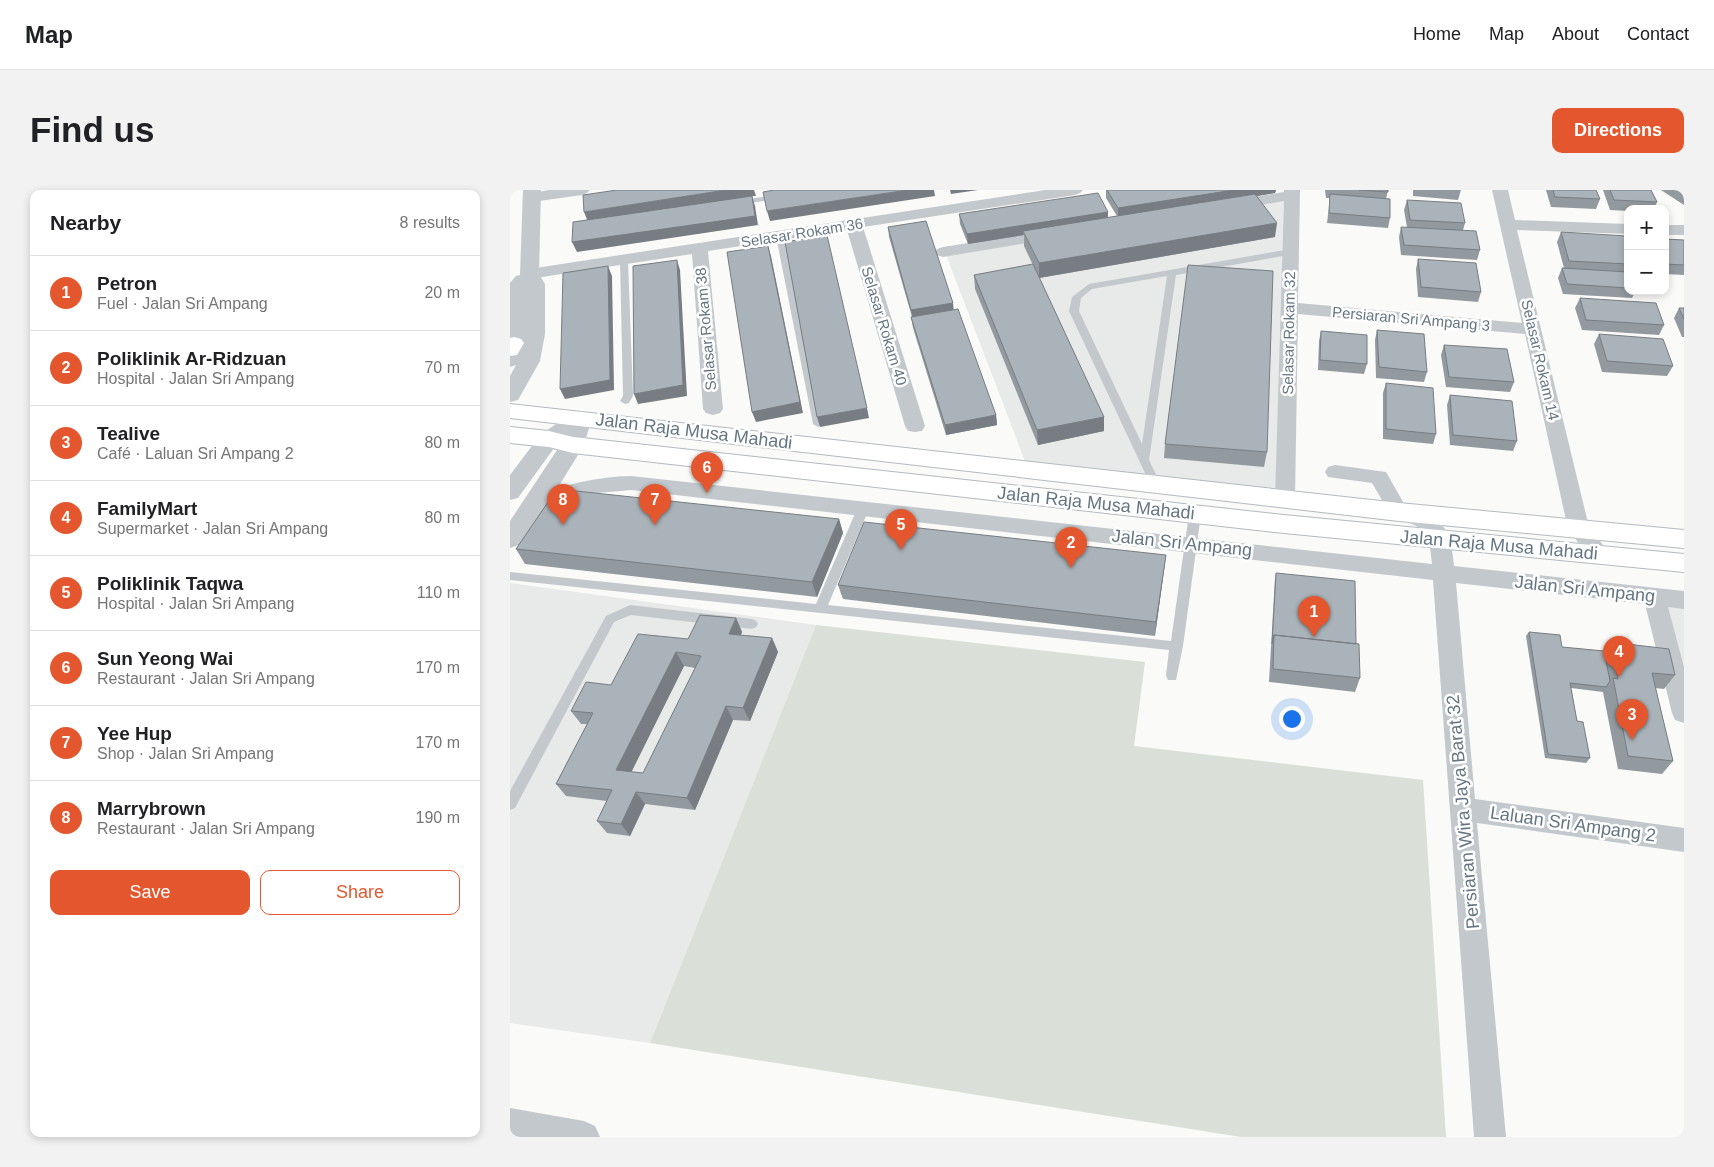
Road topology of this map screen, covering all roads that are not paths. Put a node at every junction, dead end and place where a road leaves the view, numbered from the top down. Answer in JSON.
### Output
{"nodes":[{"id":1,"x":582,"y":190,"type":"edge"},
{"id":2,"x":1075,"y":190,"type":"edge"},
{"id":3,"x":1500,"y":190,"type":"edge"},
{"id":4,"x":1292,"y":192,"type":"edge"},
{"id":5,"x":532,"y":194,"type":"edge"},
{"id":6,"x":786,"y":196,"type":"edge"},
{"id":7,"x":730,"y":204,"type":"edge"},
{"id":8,"x":1214,"y":208,"type":"edge"},
{"id":9,"x":1507,"y":224,"type":"junction"},
{"id":10,"x":854,"y":225,"type":"junction"},
{"id":11,"x":1624,"y":228,"type":"edge"},
{"id":12,"x":1669,"y":230,"type":"edge"},
{"id":13,"x":1684,"y":230,"type":"edge"},
{"id":14,"x":1069,"y":232,"type":"edge"},
{"id":15,"x":780,"y":236,"type":"junction"},
{"id":16,"x":700,"y":248,"type":"junction"},
{"id":17,"x":943,"y":252,"type":"dead end"},
{"id":18,"x":1291,"y":252,"type":"junction"},
{"id":19,"x":624,"y":260,"type":"junction"},
{"id":20,"x":1172,"y":273,"type":"junction"},
{"id":21,"x":529,"y":274,"type":"junction"},
{"id":22,"x":1290,"y":308,"type":"junction"},
{"id":23,"x":1533,"y":329,"type":"junction"},
{"id":24,"x":511,"y":351,"type":"edge"},
{"id":25,"x":510,"y":395,"type":"edge"},
{"id":26,"x":625,"y":401,"type":"dead end"},
{"id":27,"x":713,"y":409,"type":"dead end"},
{"id":28,"x":510,"y":411,"type":"edge"},
{"id":29,"x":581,"y":418,"type":"junction"},
{"id":30,"x":818,"y":424,"type":"edge"},
{"id":31,"x":915,"y":426,"type":"dead end"},
{"id":32,"x":510,"y":427,"type":"edge"},
{"id":33,"x":510,"y":435,"type":"edge"},
{"id":34,"x":549,"y":439,"type":"junction"},
{"id":35,"x":573,"y":444,"type":"junction"},
{"id":36,"x":1145,"y":458,"type":"junction"},
{"id":37,"x":1335,"y":472,"type":"dead end"},
{"id":38,"x":1156,"y":485,"type":"junction"},
{"id":39,"x":510,"y":492,"type":"edge"},
{"id":40,"x":1285,"y":499,"type":"junction"},
{"id":41,"x":534,"y":506,"type":"junction"},
{"id":42,"x":863,"y":508,"type":"junction"},
{"id":43,"x":1399,"y":512,"type":"junction"},
{"id":44,"x":1195,"y":514,"type":"junction"},
{"id":45,"x":1579,"y":530,"type":"junction"},
{"id":46,"x":510,"y":539,"type":"edge"},
{"id":47,"x":1684,"y":539,"type":"edge"},
{"id":48,"x":1441,"y":541,"type":"junction"},
{"id":49,"x":1191,"y":544,"type":"junction"},
{"id":50,"x":1600,"y":555,"type":"junction"},
{"id":51,"x":1684,"y":563,"type":"edge"},
{"id":52,"x":1443,"y":574,"type":"junction"},
{"id":53,"x":510,"y":576,"type":"edge"},
{"id":54,"x":1654,"y":597,"type":"junction"},
{"id":55,"x":1684,"y":600,"type":"edge"},
{"id":56,"x":821,"y":607,"type":"junction"},
{"id":57,"x":752,"y":624,"type":"dead end"},
{"id":58,"x":1177,"y":646,"type":"junction"},
{"id":59,"x":1172,"y":676,"type":"dead end"},
{"id":60,"x":1683,"y":708,"type":"edge"},
{"id":61,"x":510,"y":804,"type":"edge"},
{"id":62,"x":1463,"y":809,"type":"junction"},
{"id":63,"x":1684,"y":840,"type":"edge"},
{"id":64,"x":510,"y":1124,"type":"edge"},
{"id":65,"x":584,"y":1137,"type":"edge"},
{"id":66,"x":1490,"y":1137,"type":"edge"}],
"edges":[{"from":1,"to":5,"type":"street"},
{"from":2,"to":10,"type":"street","name":"Selasar Rokam 36"},
{"from":3,"to":9,"type":"street","name":"Selasar Rokam 14"},
{"from":4,"to":8,"type":"street"},
{"from":4,"to":18,"type":"street","name":"Selasar Rokam 32"},
{"from":5,"to":21,"type":"street"},
{"from":6,"to":7,"type":"lane"},
{"from":9,"to":11,"type":"street"},
{"from":9,"to":23,"type":"street","name":"Selasar Rokam 14"},
{"from":10,"to":15,"type":"street","name":"Selasar Rokam 36"},
{"from":10,"to":31,"type":"street","name":"Selasar Rokam 40"},
{"from":12,"to":13,"type":"street"},
{"from":14,"to":17,"type":"street"},
{"from":15,"to":16,"type":"street","name":"Selasar Rokam 36"},
{"from":15,"to":30,"type":"lane"},
{"from":16,"to":19,"type":"street","name":"Selasar Rokam 36"},
{"from":16,"to":27,"type":"street","name":"Selasar Rokam 38"},
{"from":18,"to":20,"type":"lane"},
{"from":18,"to":22,"type":"street","name":"Selasar Rokam 32"},
{"from":19,"to":21,"type":"street","name":"Selasar Rokam 36"},
{"from":19,"to":26,"type":"lane"},
{"from":20,"to":36,"type":"lane"},
{"from":20,"to":36,"type":"lane"},
{"from":21,"to":24,"type":"street"},
{"from":21,"to":25,"type":"street"},
{"from":22,"to":23,"type":"street","name":"Persiaran Sri Ampang 3"},
{"from":22,"to":40,"type":"street","name":"Selasar Rokam 32"},
{"from":23,"to":45,"type":"street","name":"Selasar Rokam 14"},
{"from":28,"to":29,"type":"main road","name":"Jalan Raja Musa Mahadi"},
{"from":29,"to":34,"type":"street"},
{"from":29,"to":35,"type":"street"},
{"from":29,"to":38,"type":"main road","name":"Jalan Raja Musa Mahadi"},
{"from":32,"to":34,"type":"main road"},
{"from":33,"to":34,"type":"main road","name":"Jalan Raja Musa Mahadi"},
{"from":34,"to":35,"type":"main road","name":"Jalan Raja Musa Mahadi"},
{"from":34,"to":39,"type":"street"},
{"from":35,"to":41,"type":"street"},
{"from":35,"to":44,"type":"main road","name":"Jalan Raja Musa Mahadi"},
{"from":36,"to":38,"type":"lane"},
{"from":37,"to":43,"type":"street"},
{"from":38,"to":40,"type":"main road","name":"Jalan Raja Musa Mahadi"},
{"from":40,"to":43,"type":"main road","name":"Jalan Raja Musa Mahadi"},
{"from":41,"to":42,"type":"street","name":"Jalan Sri Ampang"},
{"from":41,"to":46,"type":"street"},
{"from":42,"to":49,"type":"street","name":"Jalan Sri Ampang"},
{"from":42,"to":56,"type":"lane"},
{"from":43,"to":45,"type":"main road","name":"Jalan Raja Musa Mahadi"},
{"from":43,"to":48,"type":"street"},
{"from":44,"to":48,"type":"main road","name":"Jalan Raja Musa Mahadi"},
{"from":44,"to":49,"type":"lane"},
{"from":45,"to":47,"type":"main road","name":"Jalan Raja Musa Mahadi"},
{"from":45,"to":50,"type":"street"},
{"from":48,"to":50,"type":"main road","name":"Jalan Raja Musa Mahadi"},
{"from":48,"to":52,"type":"street","name":"Persiaran Wira Jaya Barat 32"},
{"from":49,"to":52,"type":"street","name":"Jalan Sri Ampang"},
{"from":49,"to":58,"type":"lane"},
{"from":50,"to":51,"type":"main road","name":"Jalan Raja Musa Mahadi"},
{"from":52,"to":54,"type":"street","name":"Jalan Sri Ampang"},
{"from":52,"to":62,"type":"street","name":"Persiaran Wira Jaya Barat 32"},
{"from":53,"to":56,"type":"lane"},
{"from":54,"to":55,"type":"street","name":"Jalan Sri Ampang"},
{"from":54,"to":60,"type":"street"},
{"from":56,"to":58,"type":"lane"},
{"from":57,"to":61,"type":"lane"},
{"from":58,"to":59,"type":"lane"},
{"from":62,"to":63,"type":"street","name":"Laluan Sri Ampang 2"},
{"from":62,"to":66,"type":"street","name":"Persiaran Wira Jaya Barat 32"},
{"from":64,"to":65,"type":"street"}]}
